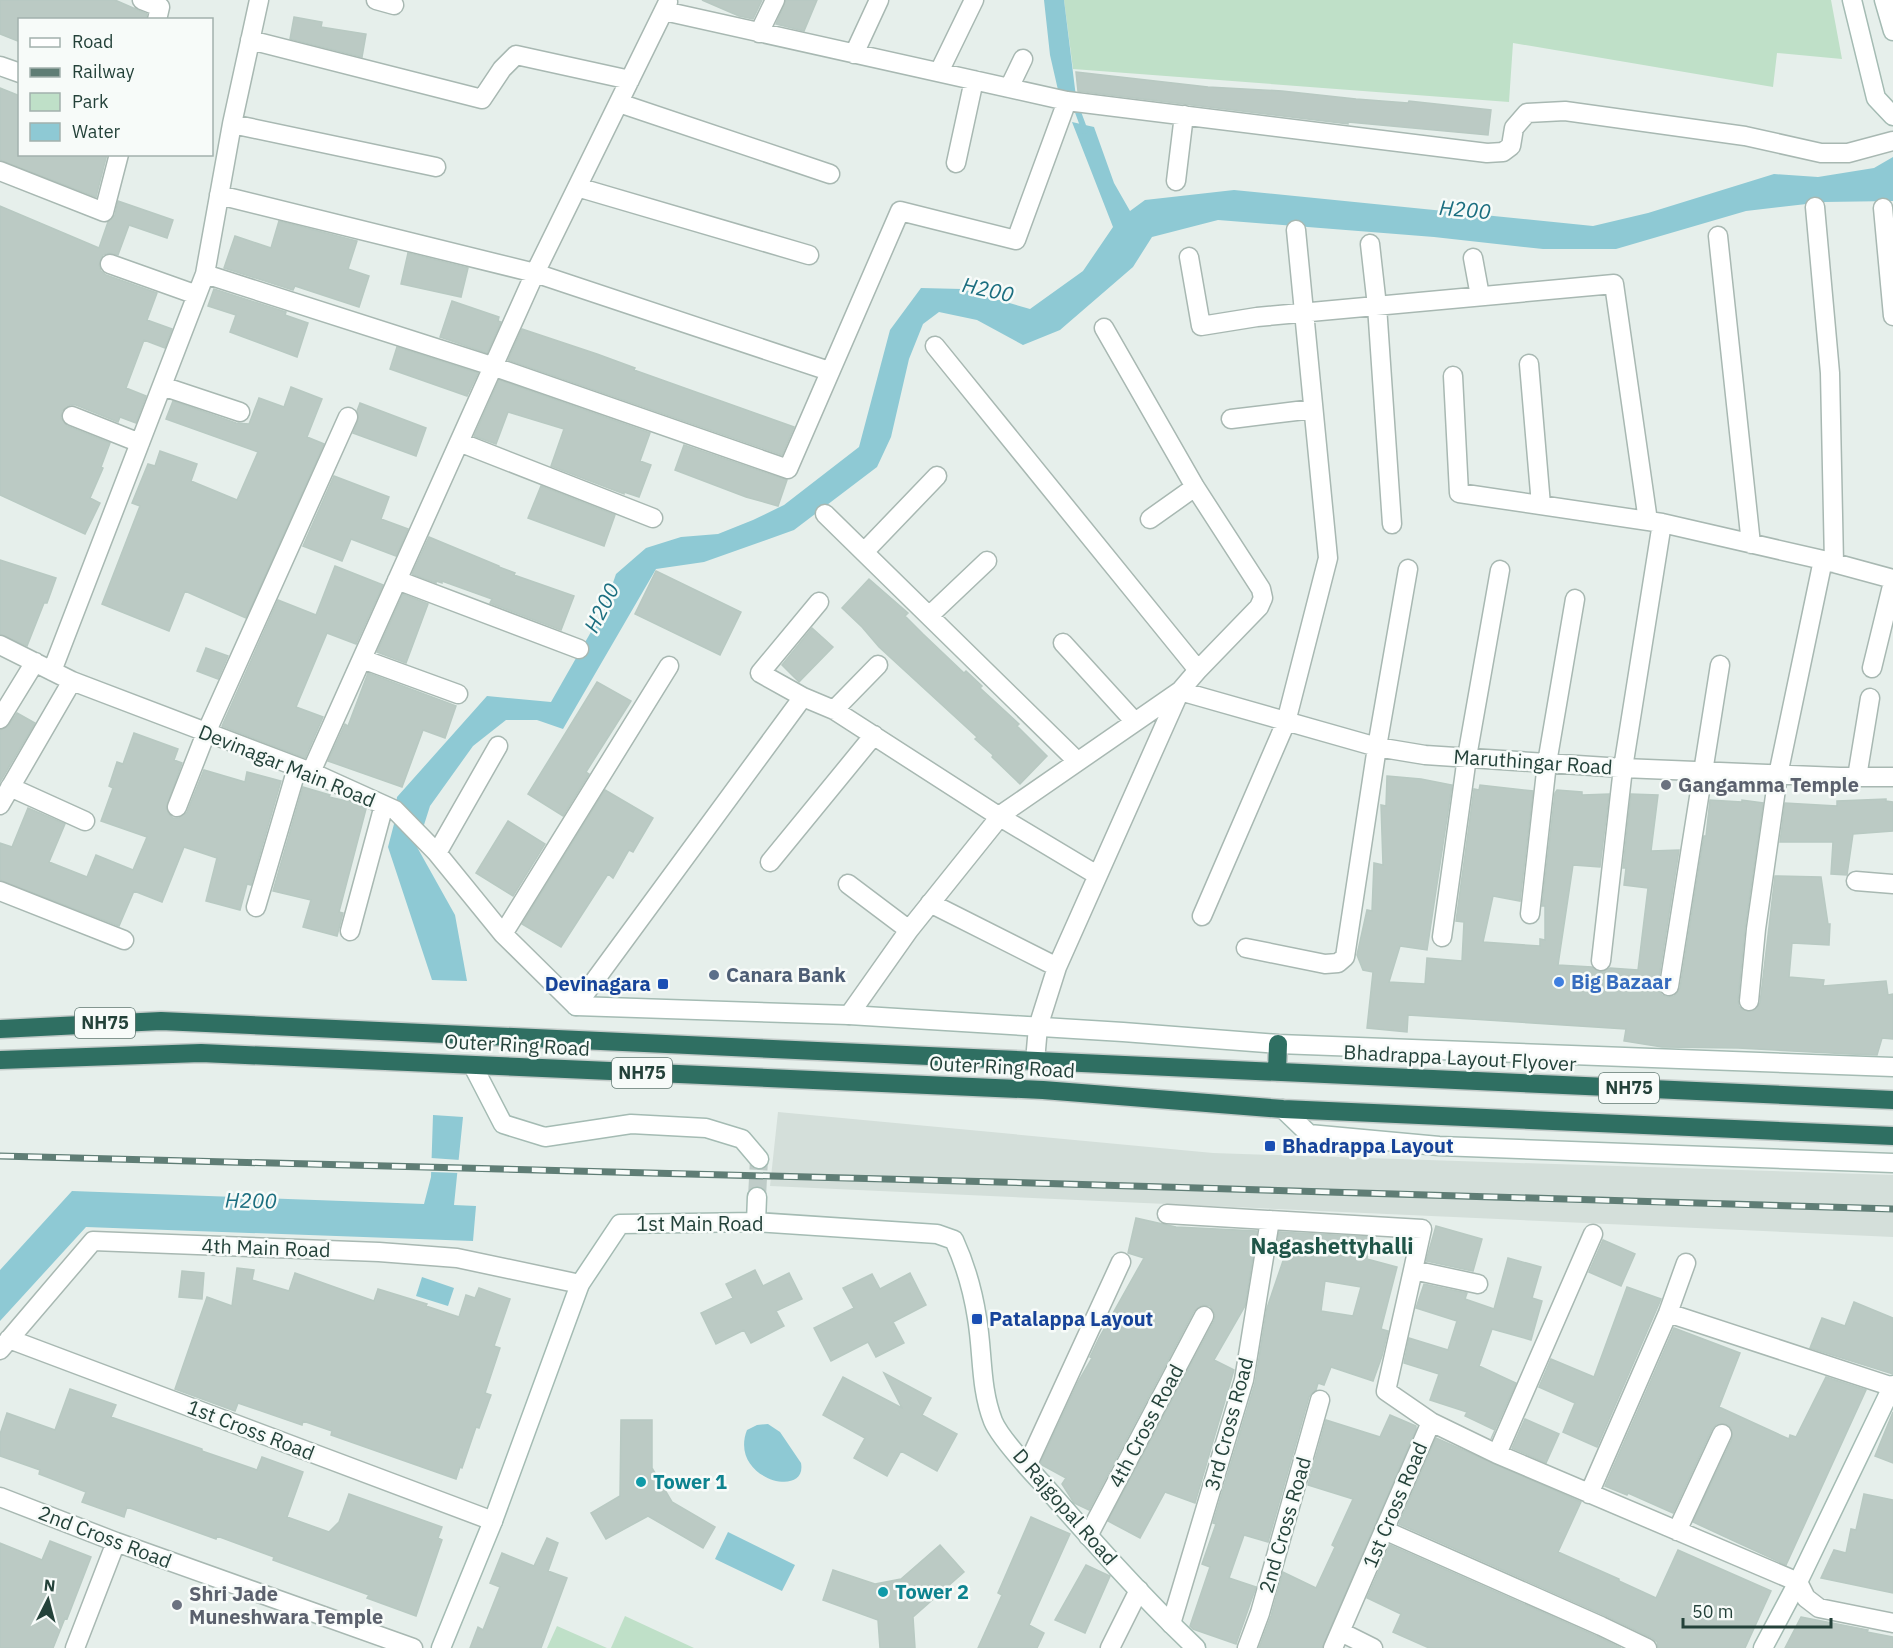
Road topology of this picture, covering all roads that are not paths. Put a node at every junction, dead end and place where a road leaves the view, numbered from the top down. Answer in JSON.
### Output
{"nodes":[{"id":1,"x":142,"y":0,"type":"edge"},
{"id":2,"x":259,"y":0,"type":"edge"},
{"id":3,"x":376,"y":0,"type":"edge"},
{"id":4,"x":775,"y":0,"type":"edge"},
{"id":5,"x":879,"y":0,"type":"edge"},
{"id":6,"x":974,"y":0,"type":"edge"},
{"id":7,"x":1852,"y":0,"type":"edge"},
{"id":8,"x":1884,"y":0,"type":"edge"},
{"id":9,"x":394,"y":5,"type":"dead end"},
{"id":10,"x":666,"y":6,"type":"edge"},
{"id":11,"x":157,"y":18,"type":"edge"},
{"id":12,"x":1893,"y":31,"type":"edge"},
{"id":13,"x":759,"y":33,"type":"junction"},
{"id":14,"x":250,"y":40,"type":"junction"},
{"id":15,"x":854,"y":54,"type":"junction"},
{"id":16,"x":1023,"y":59,"type":"dead end"},
{"id":17,"x":0,"y":66,"type":"edge"},
{"id":18,"x":18,"y":72,"type":"edge"},
{"id":19,"x":939,"y":72,"type":"junction"},
{"id":20,"x":630,"y":80,"type":"junction"},
{"id":21,"x":974,"y":80,"type":"junction"},
{"id":22,"x":1009,"y":88,"type":"junction"},
{"id":23,"x":1067,"y":101,"type":"junction"},
{"id":24,"x":619,"y":103,"type":"junction"},
{"id":25,"x":1184,"y":116,"type":"junction"},
{"id":26,"x":1893,"y":117,"type":"edge"},
{"id":27,"x":232,"y":123,"type":"junction"},
{"id":28,"x":1893,"y":141,"type":"edge"},
{"id":29,"x":118,"y":156,"type":"edge"},
{"id":30,"x":956,"y":163,"type":"dead end"},
{"id":31,"x":436,"y":167,"type":"dead end"},
{"id":32,"x":0,"y":171,"type":"edge"},
{"id":33,"x":830,"y":174,"type":"dead end"},
{"id":34,"x":1176,"y":181,"type":"dead end"},
{"id":35,"x":577,"y":187,"type":"junction"},
{"id":36,"x":219,"y":195,"type":"junction"},
{"id":37,"x":1815,"y":207,"type":"dead end"},
{"id":38,"x":1883,"y":208,"type":"dead end"},
{"id":39,"x":1296,"y":230,"type":"dead end"},
{"id":40,"x":1718,"y":236,"type":"dead end"},
{"id":41,"x":1370,"y":244,"type":"dead end"},
{"id":42,"x":809,"y":255,"type":"dead end"},
{"id":43,"x":1189,"y":257,"type":"dead end"},
{"id":44,"x":1473,"y":258,"type":"dead end"},
{"id":45,"x":110,"y":264,"type":"dead end"},
{"id":46,"x":534,"y":273,"type":"junction"},
{"id":47,"x":205,"y":274,"type":"junction"},
{"id":48,"x":197,"y":295,"type":"junction"},
{"id":49,"x":1480,"y":296,"type":"junction"},
{"id":50,"x":1377,"y":306,"type":"junction"},
{"id":51,"x":1304,"y":313,"type":"junction"},
{"id":52,"x":1893,"y":316,"type":"edge"},
{"id":53,"x":1104,"y":328,"type":"dead end"},
{"id":54,"x":935,"y":346,"type":"dead end"},
{"id":55,"x":1529,"y":364,"type":"dead end"},
{"id":56,"x":492,"y":366,"type":"junction"},
{"id":57,"x":829,"y":370,"type":"junction"},
{"id":58,"x":1453,"y":376,"type":"dead end"},
{"id":59,"x":162,"y":386,"type":"junction"},
{"id":60,"x":1313,"y":409,"type":"junction"},
{"id":61,"x":240,"y":412,"type":"dead end"},
{"id":62,"x":72,"y":416,"type":"dead end"},
{"id":63,"x":348,"y":417,"type":"dead end"},
{"id":64,"x":1231,"y":419,"type":"dead end"},
{"id":65,"x":459,"y":442,"type":"junction"},
{"id":66,"x":140,"y":443,"type":"junction"},
{"id":67,"x":937,"y":476,"type":"dead end"},
{"id":68,"x":1196,"y":488,"type":"junction"},
{"id":69,"x":1541,"y":505,"type":"junction"},
{"id":70,"x":825,"y":513,"type":"dead end"},
{"id":71,"x":654,"y":518,"type":"dead end"},
{"id":72,"x":1150,"y":519,"type":"dead end"},
{"id":73,"x":1655,"y":522,"type":"junction"},
{"id":74,"x":1392,"y":524,"type":"dead end"},
{"id":75,"x":1751,"y":544,"type":"junction"},
{"id":76,"x":865,"y":551,"type":"junction"},
{"id":77,"x":987,"y":561,"type":"dead end"},
{"id":78,"x":1828,"y":562,"type":"junction"},
{"id":79,"x":1408,"y":569,"type":"dead end"},
{"id":80,"x":1500,"y":570,"type":"dead end"},
{"id":81,"x":398,"y":580,"type":"junction"},
{"id":82,"x":1893,"y":580,"type":"edge"},
{"id":83,"x":1575,"y":599,"type":"dead end"},
{"id":84,"x":819,"y":603,"type":"dead end"},
{"id":85,"x":930,"y":615,"type":"junction"},
{"id":86,"x":1063,"y":643,"type":"dead end"},
{"id":87,"x":0,"y":645,"type":"edge"},
{"id":88,"x":579,"y":649,"type":"dead end"},
{"id":89,"x":362,"y":659,"type":"junction"},
{"id":90,"x":35,"y":662,"type":"junction"},
{"id":91,"x":878,"y":665,"type":"dead end"},
{"id":92,"x":1720,"y":665,"type":"dead end"},
{"id":93,"x":669,"y":666,"type":"dead end"},
{"id":94,"x":1872,"y":668,"type":"dead end"},
{"id":95,"x":52,"y":670,"type":"junction"},
{"id":96,"x":1198,"y":670,"type":"junction"},
{"id":97,"x":72,"y":681,"type":"junction"},
{"id":98,"x":1180,"y":691,"type":"junction"},
{"id":99,"x":458,"y":694,"type":"dead end"},
{"id":100,"x":803,"y":697,"type":"junction"},
{"id":101,"x":1870,"y":698,"type":"dead end"},
{"id":102,"x":834,"y":710,"type":"junction"},
{"id":103,"x":0,"y":719,"type":"edge"},
{"id":104,"x":1135,"y":722,"type":"junction"},
{"id":105,"x":1286,"y":722,"type":"junction"},
{"id":106,"x":206,"y":733,"type":"junction"},
{"id":107,"x":874,"y":735,"type":"junction"},
{"id":108,"x":498,"y":746,"type":"dead end"},
{"id":109,"x":1377,"y":747,"type":"junction"},
{"id":110,"x":1467,"y":757,"type":"junction"},
{"id":111,"x":1077,"y":761,"type":"junction"},
{"id":112,"x":1547,"y":763,"type":"junction"},
{"id":113,"x":1623,"y":768,"type":"junction"},
{"id":114,"x":304,"y":770,"type":"junction"},
{"id":115,"x":1703,"y":772,"type":"junction"},
{"id":116,"x":1778,"y":775,"type":"junction"},
{"id":117,"x":1857,"y":777,"type":"junction"},
{"id":118,"x":1893,"y":777,"type":"edge"},
{"id":119,"x":10,"y":787,"type":"junction"},
{"id":120,"x":0,"y":805,"type":"edge"},
{"id":121,"x":177,"y":807,"type":"dead end"},
{"id":122,"x":390,"y":808,"type":"junction"},
{"id":123,"x":1000,"y":817,"type":"junction"},
{"id":124,"x":85,"y":821,"type":"dead end"},
{"id":125,"x":431,"y":847,"type":"junction"},
{"id":126,"x":771,"y":862,"type":"dead end"},
{"id":127,"x":1098,"y":875,"type":"junction"},
{"id":128,"x":1856,"y":881,"type":"dead end"},
{"id":129,"x":848,"y":884,"type":"dead end"},
{"id":130,"x":1893,"y":884,"type":"edge"},
{"id":131,"x":0,"y":891,"type":"edge"},
{"id":132,"x":930,"y":903,"type":"junction"},
{"id":133,"x":255,"y":907,"type":"dead end"},
{"id":134,"x":1530,"y":914,"type":"dead end"},
{"id":135,"x":1202,"y":916,"type":"dead end"},
{"id":136,"x":909,"y":930,"type":"junction"},
{"id":137,"x":350,"y":931,"type":"dead end"},
{"id":138,"x":502,"y":934,"type":"junction"},
{"id":139,"x":1442,"y":937,"type":"dead end"},
{"id":140,"x":124,"y":940,"type":"dead end"},
{"id":141,"x":1246,"y":948,"type":"dead end"},
{"id":142,"x":1601,"y":961,"type":"dead end"},
{"id":143,"x":1057,"y":967,"type":"junction"},
{"id":144,"x":1669,"y":986,"type":"dead end"},
{"id":145,"x":1749,"y":1001,"type":"dead end"},
{"id":146,"x":576,"y":1006,"type":"junction"},
{"id":147,"x":849,"y":1015,"type":"junction"},
{"id":148,"x":1038,"y":1027,"type":"junction"},
{"id":149,"x":0,"y":1029,"type":"edge"},
{"id":150,"x":1278,"y":1044,"type":"junction"},
{"id":151,"x":0,"y":1060,"type":"edge"},
{"id":152,"x":1035,"y":1061,"type":"junction"},
{"id":153,"x":473,"y":1065,"type":"junction"},
{"id":154,"x":1893,"y":1067,"type":"edge"},
{"id":155,"x":1277,"y":1072,"type":"junction"},
{"id":156,"x":1891,"y":1100,"type":"edge"},
{"id":157,"x":1283,"y":1109,"type":"junction"},
{"id":158,"x":1891,"y":1136,"type":"edge"},
{"id":159,"x":759,"y":1159,"type":"dead end"},
{"id":160,"x":1893,"y":1163,"type":"edge"},
{"id":161,"x":757,"y":1197,"type":"tunnel mouth"},
{"id":162,"x":1167,"y":1214,"type":"dead end"},
{"id":163,"x":1270,"y":1220,"type":"junction"},
{"id":164,"x":756,"y":1222,"type":"junction"},
{"id":165,"x":1593,"y":1234,"type":"dead end"},
{"id":166,"x":1120,"y":1262,"type":"dead end"},
{"id":167,"x":1686,"y":1263,"type":"dead end"},
{"id":168,"x":1413,"y":1270,"type":"junction"},
{"id":169,"x":580,"y":1284,"type":"junction"},
{"id":170,"x":1478,"y":1284,"type":"dead end"},
{"id":171,"x":1668,"y":1313,"type":"junction"},
{"id":172,"x":1204,"y":1316,"type":"dead end"},
{"id":173,"x":979,"y":1342,"type":"joint"},
{"id":174,"x":5,"y":1344,"type":"edge"},
{"id":175,"x":1893,"y":1386,"type":"edge"},
{"id":176,"x":1320,"y":1400,"type":"dead end"},
{"id":177,"x":1431,"y":1422,"type":"junction"},
{"id":178,"x":1722,"y":1434,"type":"dead end"},
{"id":179,"x":1497,"y":1454,"type":"junction"},
{"id":180,"x":1027,"y":1466,"type":"junction"},
{"id":181,"x":1589,"y":1494,"type":"junction"},
{"id":182,"x":0,"y":1497,"type":"edge"},
{"id":183,"x":493,"y":1521,"type":"junction"},
{"id":184,"x":1384,"y":1530,"type":"junction"},
{"id":185,"x":1677,"y":1531,"type":"junction"},
{"id":186,"x":1088,"y":1536,"type":"junction"},
{"id":187,"x":116,"y":1542,"type":"junction"},
{"id":188,"x":1798,"y":1582,"type":"junction"},
{"id":189,"x":1139,"y":1590,"type":"junction"},
{"id":190,"x":1893,"y":1623,"type":"edge"},
{"id":191,"x":1171,"y":1624,"type":"junction"},
{"id":192,"x":1337,"y":1640,"type":"edge"},
{"id":193,"x":75,"y":1648,"type":"edge"},
{"id":194,"x":413,"y":1648,"type":"edge"},
{"id":195,"x":441,"y":1648,"type":"edge"},
{"id":196,"x":1110,"y":1648,"type":"edge"},
{"id":197,"x":1196,"y":1648,"type":"edge"},
{"id":198,"x":1247,"y":1648,"type":"edge"},
{"id":199,"x":1373,"y":1648,"type":"edge"},
{"id":200,"x":1647,"y":1648,"type":"edge"},
{"id":201,"x":1762,"y":1648,"type":"edge"}],
"edges":[{"from":1,"to":11,"type":"street"},
{"from":2,"to":14,"type":"street"},
{"from":3,"to":9,"type":"street"},
{"from":4,"to":13,"type":"street"},
{"from":5,"to":15,"type":"street"},
{"from":6,"to":19,"type":"street"},
{"from":7,"to":26,"type":"street"},
{"from":8,"to":12,"type":"street"},
{"from":10,"to":13,"type":"street"},
{"from":10,"to":20,"type":"street"},
{"from":13,"to":15,"type":"street"},
{"from":14,"to":20,"type":"street"},
{"from":14,"to":27,"type":"street"},
{"from":15,"to":19,"type":"street"},
{"from":16,"to":22,"type":"street"},
{"from":17,"to":18,"type":"street"},
{"from":19,"to":21,"type":"street"},
{"from":20,"to":24,"type":"street"},
{"from":21,"to":22,"type":"street"},
{"from":21,"to":30,"type":"street"},
{"from":22,"to":23,"type":"street"},
{"from":23,"to":25,"type":"street"},
{"from":23,"to":57,"type":"street"},
{"from":24,"to":33,"type":"street"},
{"from":24,"to":35,"type":"street"},
{"from":25,"to":28,"type":"street"},
{"from":25,"to":34,"type":"street"},
{"from":27,"to":31,"type":"street"},
{"from":27,"to":36,"type":"street"},
{"from":29,"to":32,"type":"street"},
{"from":35,"to":42,"type":"street"},
{"from":35,"to":46,"type":"street"},
{"from":36,"to":46,"type":"street"},
{"from":36,"to":47,"type":"street"},
{"from":37,"to":78,"type":"street"},
{"from":38,"to":52,"type":"street"},
{"from":39,"to":51,"type":"street"},
{"from":40,"to":75,"type":"street"},
{"from":41,"to":50,"type":"street"},
{"from":43,"to":51,"type":"street"},
{"from":44,"to":49,"type":"street"},
{"from":45,"to":48,"type":"street"},
{"from":46,"to":56,"type":"street"},
{"from":46,"to":57,"type":"street"},
{"from":47,"to":48,"type":"street"},
{"from":47,"to":56,"type":"street"},
{"from":48,"to":59,"type":"street"},
{"from":49,"to":50,"type":"street"},
{"from":49,"to":73,"type":"street"},
{"from":50,"to":51,"type":"street"},
{"from":50,"to":74,"type":"street"},
{"from":51,"to":60,"type":"street"},
{"from":53,"to":68,"type":"street"},
{"from":54,"to":96,"type":"street"},
{"from":55,"to":69,"type":"street"},
{"from":56,"to":57,"type":"street"},
{"from":56,"to":65,"type":"street"},
{"from":58,"to":69,"type":"street"},
{"from":59,"to":61,"type":"street"},
{"from":59,"to":66,"type":"street"},
{"from":60,"to":64,"type":"street"},
{"from":60,"to":105,"type":"street"},
{"from":62,"to":66,"type":"street"},
{"from":63,"to":106,"type":"street"},
{"from":65,"to":71,"type":"street"},
{"from":65,"to":81,"type":"street"},
{"from":66,"to":95,"type":"street"},
{"from":67,"to":76,"type":"street"},
{"from":68,"to":72,"type":"street"},
{"from":68,"to":96,"type":"street"},
{"from":69,"to":73,"type":"street"},
{"from":70,"to":76,"type":"street"},
{"from":73,"to":75,"type":"street"},
{"from":73,"to":113,"type":"street"},
{"from":75,"to":78,"type":"street"},
{"from":76,"to":85,"type":"street"},
{"from":77,"to":85,"type":"street"},
{"from":78,"to":82,"type":"street"},
{"from":78,"to":116,"type":"street"},
{"from":79,"to":109,"type":"street"},
{"from":80,"to":110,"type":"street"},
{"from":81,"to":88,"type":"street"},
{"from":81,"to":89,"type":"street"},
{"from":82,"to":94,"type":"street"},
{"from":83,"to":112,"type":"street"},
{"from":84,"to":100,"type":"street"},
{"from":85,"to":111,"type":"street"},
{"from":86,"to":104,"type":"street"},
{"from":87,"to":90,"type":"street","name":"Devinagar Main Road"},
{"from":89,"to":99,"type":"street"},
{"from":89,"to":114,"type":"street"},
{"from":90,"to":95,"type":"street","name":"Devinagar Main Road"},
{"from":90,"to":103,"type":"street"},
{"from":91,"to":102,"type":"street"},
{"from":92,"to":115,"type":"street"},
{"from":93,"to":138,"type":"street"},
{"from":95,"to":97,"type":"street","name":"Devinagar Main Road"},
{"from":96,"to":98,"type":"street"},
{"from":97,"to":106,"type":"street","name":"Devinagar Main Road"},
{"from":97,"to":119,"type":"street"},
{"from":98,"to":104,"type":"street"},
{"from":98,"to":105,"type":"street","name":"Maruthingar Road"},
{"from":98,"to":127,"type":"street"},
{"from":100,"to":102,"type":"street"},
{"from":100,"to":146,"type":"street"},
{"from":101,"to":117,"type":"street"},
{"from":102,"to":107,"type":"street"},
{"from":104,"to":111,"type":"street"},
{"from":105,"to":109,"type":"street","name":"Maruthingar Road"},
{"from":105,"to":135,"type":"street"},
{"from":106,"to":114,"type":"street","name":"Devinagar Main Road"},
{"from":106,"to":121,"type":"street"},
{"from":107,"to":123,"type":"street"},
{"from":107,"to":126,"type":"street"},
{"from":108,"to":125,"type":"street"},
{"from":109,"to":110,"type":"street","name":"Maruthingar Road"},
{"from":109,"to":141,"type":"street"},
{"from":110,"to":112,"type":"street","name":"Maruthingar Road"},
{"from":110,"to":139,"type":"street"},
{"from":111,"to":123,"type":"street"},
{"from":112,"to":113,"type":"street","name":"Maruthingar Road"},
{"from":112,"to":134,"type":"street"},
{"from":113,"to":115,"type":"street","name":"Maruthingar Road"},
{"from":113,"to":142,"type":"street"},
{"from":114,"to":122,"type":"street","name":"Devinagar Main Road"},
{"from":114,"to":133,"type":"street"},
{"from":115,"to":116,"type":"street","name":"Maruthingar Road"},
{"from":115,"to":144,"type":"street"},
{"from":116,"to":117,"type":"street","name":"Maruthingar Road"},
{"from":116,"to":145,"type":"street"},
{"from":117,"to":118,"type":"street","name":"Maruthingar Road"},
{"from":119,"to":120,"type":"street"},
{"from":119,"to":124,"type":"street"},
{"from":122,"to":125,"type":"street","name":"Devinagar Main Road"},
{"from":122,"to":137,"type":"street"},
{"from":123,"to":127,"type":"street"},
{"from":123,"to":132,"type":"street"},
{"from":125,"to":138,"type":"street","name":"Devinagar Main Road"},
{"from":127,"to":143,"type":"street"},
{"from":128,"to":130,"type":"street"},
{"from":129,"to":136,"type":"street"},
{"from":131,"to":140,"type":"street"},
{"from":132,"to":136,"type":"street"},
{"from":132,"to":143,"type":"street"},
{"from":136,"to":147,"type":"street"},
{"from":138,"to":146,"type":"street","name":"Devinagar Main Road"},
{"from":143,"to":148,"type":"street"},
{"from":146,"to":147,"type":"street"},
{"from":147,"to":148,"type":"street"},
{"from":148,"to":150,"type":"street"},
{"from":148,"to":152,"type":"street"},
{"from":149,"to":152,"type":"highway","name":"Outer Ring Road","number":"NH75"},
{"from":150,"to":154,"type":"street"},
{"from":150,"to":155,"type":"highway"},
{"from":151,"to":153,"type":"highway","name":"Outer Ring Road","number":"NH75"},
{"from":152,"to":155,"type":"highway","name":"Outer Ring Road","number":"NH75"},
{"from":153,"to":157,"type":"highway","name":"Outer Ring Road","number":"NH75"},
{"from":153,"to":159,"type":"street"},
{"from":155,"to":156,"type":"highway","name":"Bhadrappa Layout Flyover","number":"NH75"},
{"from":157,"to":158,"type":"highway","number":"NH75"},
{"from":157,"to":160,"type":"street"},
{"from":161,"to":164,"type":"street"},
{"from":162,"to":163,"type":"street"},
{"from":163,"to":168,"type":"street"},
{"from":163,"to":191,"type":"street","name":"3rd Cross Road"},
{"from":164,"to":169,"type":"street","name":"1st Main Road"},
{"from":164,"to":173,"type":"street","name":"1st Main Road"},
{"from":165,"to":179,"type":"street"},
{"from":166,"to":180,"type":"street"},
{"from":167,"to":171,"type":"street"},
{"from":168,"to":170,"type":"street"},
{"from":168,"to":177,"type":"street","name":"1st Cross Road"},
{"from":169,"to":174,"type":"street","name":"4th Main Road"},
{"from":169,"to":183,"type":"street","name":"1st Main Road"},
{"from":171,"to":175,"type":"street"},
{"from":171,"to":181,"type":"street"},
{"from":172,"to":186,"type":"street","name":"4th Cross Road"},
{"from":173,"to":180,"type":"street","name":"D Rajgopal Road"},
{"from":174,"to":183,"type":"street","name":"1st Cross Road"},
{"from":175,"to":188,"type":"street"},
{"from":176,"to":198,"type":"street","name":"2nd Cross Road"},
{"from":177,"to":179,"type":"street"},
{"from":177,"to":184,"type":"street","name":"1st Cross Road"},
{"from":178,"to":185,"type":"street"},
{"from":179,"to":181,"type":"street"},
{"from":180,"to":186,"type":"street","name":"D Rajgopal Road"},
{"from":181,"to":185,"type":"street"},
{"from":182,"to":187,"type":"street","name":"2nd Cross Road"},
{"from":183,"to":195,"type":"street","name":"1st Main Road"},
{"from":184,"to":192,"type":"street","name":"1st Cross Road"},
{"from":184,"to":200,"type":"street"},
{"from":185,"to":188,"type":"street"},
{"from":186,"to":189,"type":"street","name":"D Rajgopal Road"},
{"from":187,"to":193,"type":"street"},
{"from":187,"to":194,"type":"street","name":"2nd Cross Road"},
{"from":188,"to":190,"type":"street"},
{"from":188,"to":201,"type":"street"},
{"from":189,"to":191,"type":"street","name":"D Rajgopal Road"},
{"from":189,"to":196,"type":"street"},
{"from":191,"to":197,"type":"street","name":"D Rajgopal Road"},
{"from":192,"to":199,"type":"street"}]}
